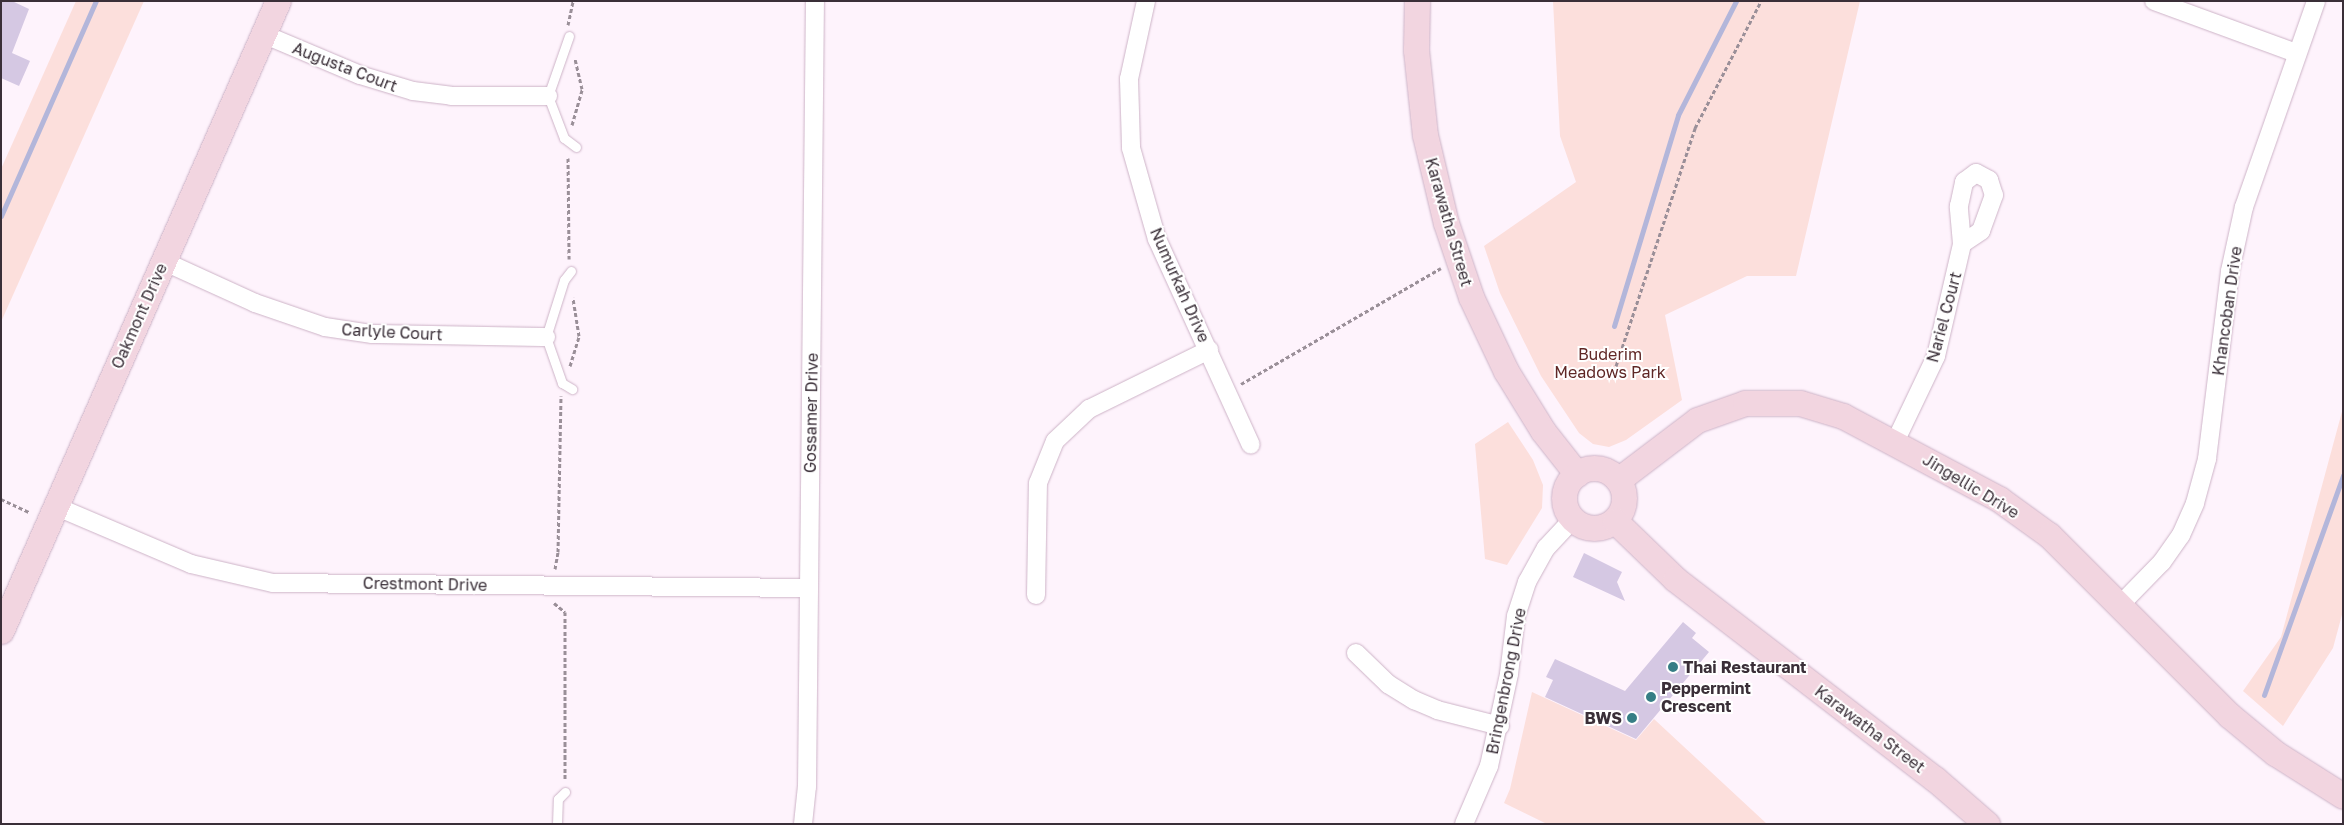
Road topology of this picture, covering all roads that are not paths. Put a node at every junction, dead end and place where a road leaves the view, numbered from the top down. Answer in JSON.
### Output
{"nodes":[{"id":1,"x":278,"y":1,"type":"edge"},
{"id":2,"x":815,"y":1,"type":"edge"},
{"id":3,"x":1146,"y":1,"type":"edge"},
{"id":4,"x":1417,"y":1,"type":"edge"},
{"id":5,"x":2154,"y":1,"type":"edge"},
{"id":6,"x":2316,"y":1,"type":"edge"},
{"id":7,"x":263,"y":34,"type":"junction"},
{"id":8,"x":570,"y":36,"type":"dead end"},
{"id":9,"x":2296,"y":53,"type":"junction"},
{"id":10,"x":548,"y":96,"type":"junction"},
{"id":11,"x":576,"y":147,"type":"dead end"},
{"id":12,"x":1962,"y":244,"type":"dead end"},
{"id":13,"x":163,"y":261,"type":"junction"},
{"id":14,"x":571,"y":271,"type":"dead end"},
{"id":15,"x":546,"y":336,"type":"junction"},
{"id":16,"x":1209,"y":350,"type":"junction"},
{"id":17,"x":572,"y":389,"type":"dead end"},
{"id":18,"x":1895,"y":442,"type":"junction"},
{"id":19,"x":1251,"y":445,"type":"dead end"},
{"id":20,"x":1577,"y":474,"type":"junction"},
{"id":21,"x":1618,"y":480,"type":"junction"},
{"id":22,"x":55,"y":506,"type":"junction"},
{"id":23,"x":1573,"y":519,"type":"junction"},
{"id":24,"x":1615,"y":520,"type":"junction"},
{"id":25,"x":808,"y":588,"type":"junction"},
{"id":26,"x":1036,"y":595,"type":"dead end"},
{"id":27,"x":2120,"y":606,"type":"junction"},
{"id":28,"x":1,"y":631,"type":"edge"},
{"id":29,"x":1356,"y":653,"type":"dead end"},
{"id":30,"x":1500,"y":726,"type":"junction"},
{"id":31,"x":565,"y":792,"type":"road end"},
{"id":32,"x":2343,"y":796,"type":"edge"},
{"id":33,"x":557,"y":824,"type":"edge"},
{"id":34,"x":803,"y":824,"type":"edge"},
{"id":35,"x":1464,"y":824,"type":"edge"},
{"id":36,"x":1988,"y":824,"type":"edge"}],
"edges":[{"from":1,"to":7,"type":"street","name":"Oakmont Drive"},
{"from":2,"to":25,"type":"street","name":"Gossamer Drive"},
{"from":3,"to":16,"type":"street","name":"Numurkah Drive"},
{"from":4,"to":20,"type":"street","name":"Karawatha Street"},
{"from":5,"to":9,"type":"street"},
{"from":6,"to":9,"type":"street","name":"Khancoban Drive"},
{"from":7,"to":10,"type":"street","name":"Augusta Court"},
{"from":7,"to":13,"type":"street","name":"Oakmont Drive"},
{"from":8,"to":10,"type":"lane"},
{"from":9,"to":27,"type":"street","name":"Khancoban Drive"},
{"from":10,"to":11,"type":"lane"},
{"from":12,"to":18,"type":"street","name":"Nariel Court"},
{"from":13,"to":15,"type":"street","name":"Carlyle Court"},
{"from":13,"to":22,"type":"street","name":"Oakmont Drive"},
{"from":14,"to":15,"type":"lane"},
{"from":15,"to":17,"type":"lane"},
{"from":16,"to":19,"type":"street","name":"Numurkah Drive"},
{"from":16,"to":26,"type":"street"},
{"from":18,"to":21,"type":"street","name":"Jingellic Drive"},
{"from":18,"to":27,"type":"street","name":"Jingellic Drive"},
{"from":20,"to":21,"type":"street"},
{"from":20,"to":23,"type":"street"},
{"from":21,"to":24,"type":"street"},
{"from":22,"to":25,"type":"street","name":"Crestmont Drive"},
{"from":22,"to":28,"type":"street","name":"Oakmont Drive"},
{"from":23,"to":24,"type":"street"},
{"from":23,"to":30,"type":"street","name":"Bringenbrong Drive"},
{"from":24,"to":36,"type":"street","name":"Karawatha Street"},
{"from":25,"to":34,"type":"street","name":"Gossamer Drive"},
{"from":27,"to":32,"type":"street","name":"Jingellic Drive"},
{"from":29,"to":30,"type":"street"},
{"from":30,"to":35,"type":"street","name":"Bringenbrong Drive"},
{"from":31,"to":33,"type":"lane"}]}
